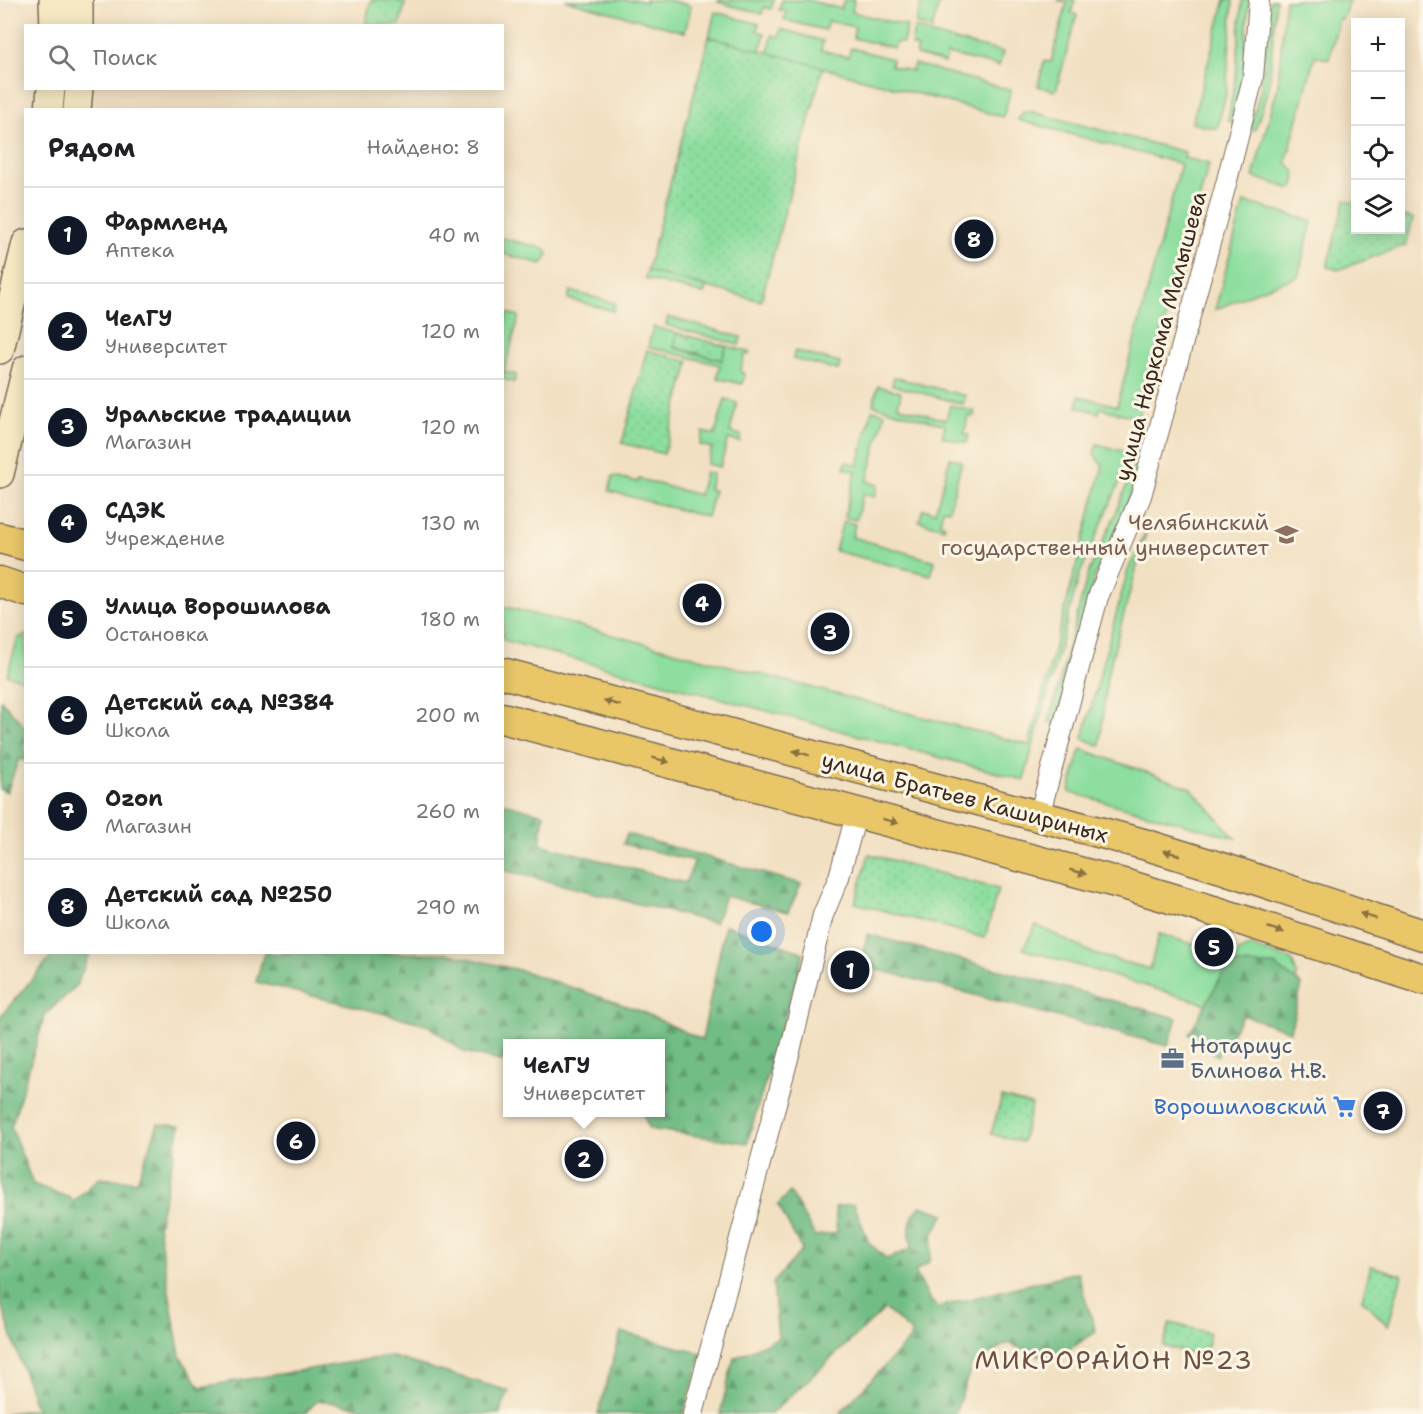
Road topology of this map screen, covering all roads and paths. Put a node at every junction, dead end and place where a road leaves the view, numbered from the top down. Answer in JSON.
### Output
{"nodes":[{"id":1,"x":53,"y":0,"type":"edge"},
{"id":2,"x":79,"y":0,"type":"edge"},
{"id":3,"x":1259,"y":0,"type":"edge"},
{"id":4,"x":54,"y":24,"type":"edge"},
{"id":5,"x":80,"y":24,"type":"edge"},
{"id":6,"x":51,"y":90,"type":"edge"},
{"id":7,"x":79,"y":90,"type":"edge"},
{"id":8,"x":48,"y":108,"type":"edge"},
{"id":9,"x":77,"y":108,"type":"edge"},
{"id":10,"x":24,"y":251,"type":"edge"},
{"id":11,"x":0,"y":350,"type":"edge"},
{"id":12,"x":24,"y":377,"type":"edge"},
{"id":13,"x":16,"y":411,"type":"junction"},
{"id":14,"x":24,"y":446,"type":"edge"},
{"id":15,"x":0,"y":474,"type":"edge"},
{"id":16,"x":0,"y":538,"type":"edge"},
{"id":17,"x":24,"y":544,"type":"edge"},
{"id":18,"x":0,"y":582,"type":"edge"},
{"id":19,"x":24,"y":590,"type":"edge"},
{"id":20,"x":508,"y":674,"type":"edge"},
{"id":21,"x":504,"y":719,"type":"edge"},
{"id":22,"x":857,"y":812,"type":"junction"},
{"id":23,"x":1039,"y":816,"type":"junction"},
{"id":24,"x":1423,"y":935,"type":"edge"},
{"id":25,"x":1423,"y":979,"type":"edge"},
{"id":26,"x":693,"y":1414,"type":"edge"}],
"edges":[{"from":1,"to":4,"type":"main road"},
{"from":2,"to":5,"type":"main road"},
{"from":3,"to":23,"type":"street","name":"улица Наркома Малышева"},
{"from":6,"to":8,"type":"main road"},
{"from":7,"to":9,"type":"main road"},
{"from":10,"to":11,"type":"main road"},
{"from":12,"to":13,"type":"main road"},
{"from":13,"to":14,"type":"main road"},
{"from":13,"to":15,"type":"main road"},
{"from":16,"to":17,"type":"main road"},
{"from":18,"to":19,"type":"main road"},
{"from":23,"to":20,"type":"main road","name":"улица Братьев Кашириных","one_way":true},
{"from":21,"to":22,"type":"main road","name":"улица Братьев Кашириных","one_way":true},
{"from":22,"to":25,"type":"main road","name":"улица Братьев Кашириных","one_way":true},
{"from":22,"to":26,"type":"street"},
{"from":24,"to":23,"type":"main road","name":"улица Братьев Кашириных","one_way":true}]}
